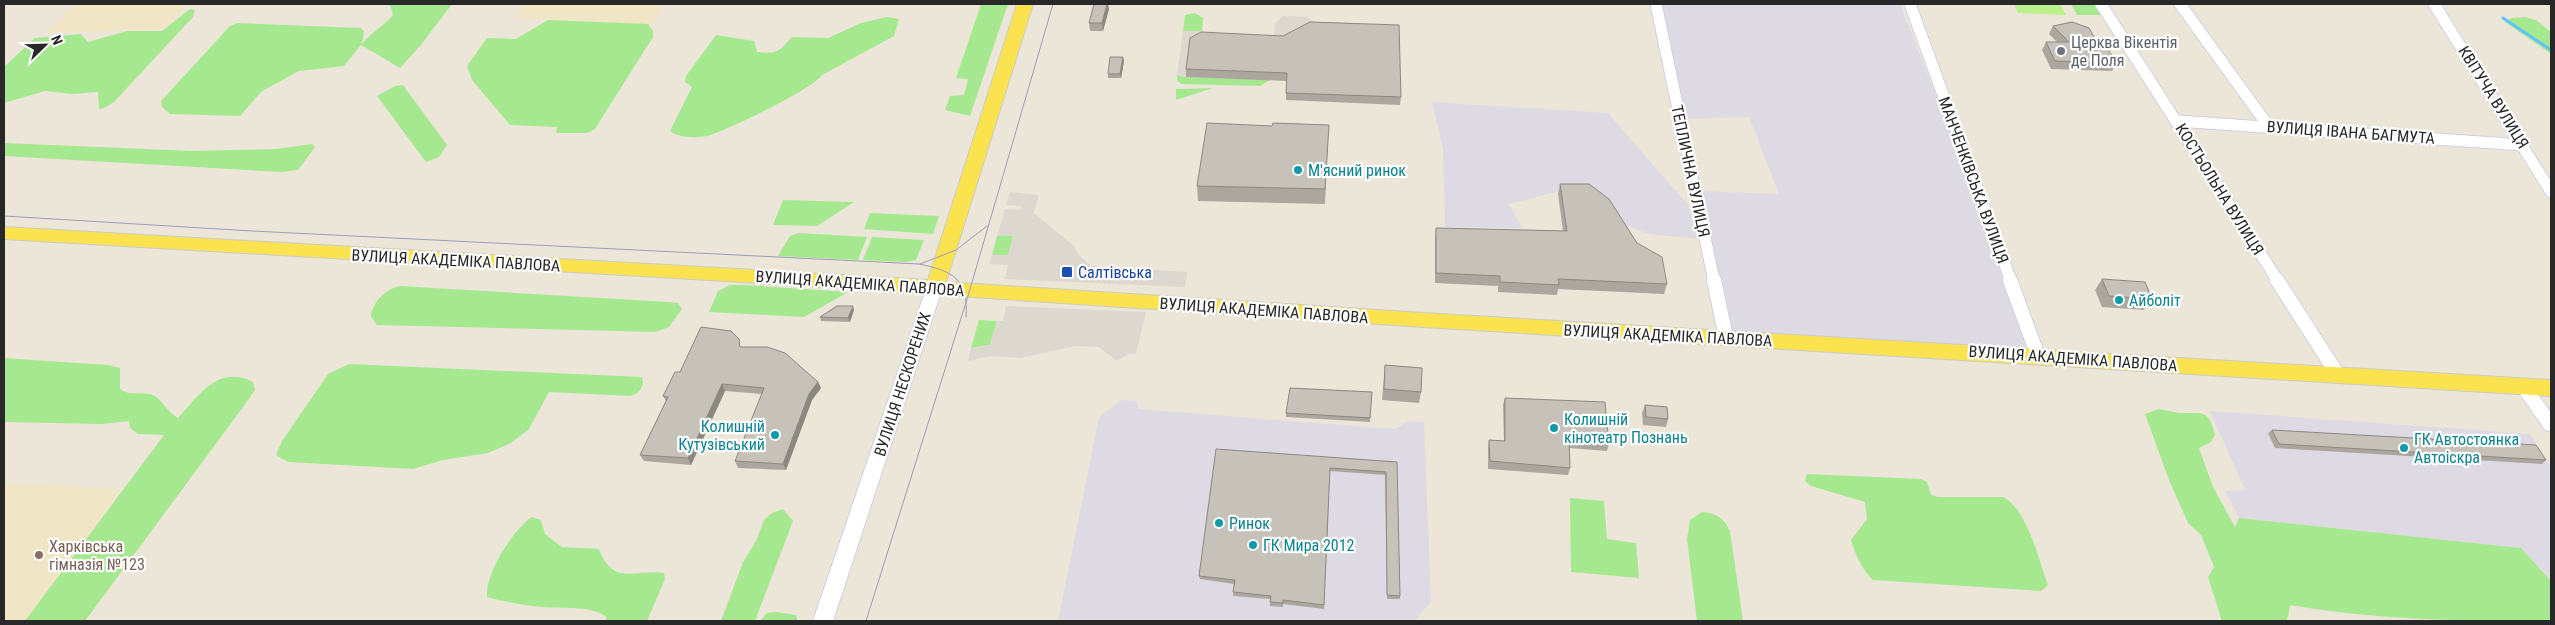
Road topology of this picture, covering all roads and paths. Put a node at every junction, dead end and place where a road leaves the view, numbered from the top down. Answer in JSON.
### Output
{"nodes":[{"id":1,"x":1025,"y":4,"type":"edge"},
{"id":2,"x":1656,"y":4,"type":"edge"},
{"id":3,"x":1910,"y":4,"type":"edge"},
{"id":4,"x":2101,"y":4,"type":"edge"},
{"id":5,"x":2180,"y":4,"type":"edge"},
{"id":6,"x":2434,"y":4,"type":"edge"},
{"id":7,"x":2178,"y":121,"type":"junction"},
{"id":8,"x":2269,"y":127,"type":"junction"},
{"id":9,"x":2523,"y":145,"type":"junction"},
{"id":10,"x":2551,"y":192,"type":"edge"},
{"id":11,"x":4,"y":234,"type":"edge"},
{"id":12,"x":934,"y":289,"type":"junction"},
{"id":13,"x":1726,"y":338,"type":"junction"},
{"id":14,"x":2038,"y":356,"type":"junction"},
{"id":15,"x":2338,"y":375,"type":"junction"},
{"id":16,"x":2524,"y":387,"type":"junction"},
{"id":17,"x":2551,"y":388,"type":"edge"},
{"id":18,"x":2551,"y":425,"type":"edge"},
{"id":19,"x":822,"y":621,"type":"edge"}],
"edges":[{"from":1,"to":12,"type":"main road","name":"ВУЛИЦЯ НЕСКОРЕНИХ"},
{"from":2,"to":13,"type":"street","name":"ТЕПЛИЧНА ВУЛИЦЯ"},
{"from":3,"to":14,"type":"street","name":"МАНЧЕНКІВСЬКА ВУЛИЦЯ"},
{"from":4,"to":7,"type":"street","name":"КОСТЬОЛЬНА ВУЛИЦЯ"},
{"from":5,"to":8,"type":"street"},
{"from":6,"to":9,"type":"street","name":"КВІТУЧА ВУЛИЦЯ"},
{"from":7,"to":8,"type":"street","name":"ВУЛИЦЯ ІВАНА БАГМУТА"},
{"from":7,"to":15,"type":"street","name":"КОСТЬОЛЬНА ВУЛИЦЯ"},
{"from":8,"to":9,"type":"street","name":"ВУЛИЦЯ ІВАНА БАГМУТА"},
{"from":9,"to":10,"type":"street","name":"КВІТУЧА ВУЛИЦЯ"},
{"from":11,"to":12,"type":"main road","name":"ВУЛИЦЯ АКАДЕМІКА ПАВЛОВА"},
{"from":12,"to":13,"type":"main road","name":"ВУЛИЦЯ АКАДЕМІКА ПАВЛОВА"},
{"from":12,"to":19,"type":"main road","name":"ВУЛИЦЯ НЕСКОРЕНИХ"},
{"from":13,"to":14,"type":"main road","name":"ВУЛИЦЯ АКАДЕМІКА ПАВЛОВА"},
{"from":14,"to":15,"type":"main road","name":"ВУЛИЦЯ АКАДЕМІКА ПАВЛОВА"},
{"from":15,"to":16,"type":"main road","name":"ВУЛИЦЯ АКАДЕМІКА ПАВЛОВА"},
{"from":16,"to":17,"type":"main road","name":"ВУЛИЦЯ АКАДЕМІКА ПАВЛОВА"},
{"from":16,"to":18,"type":"street"}]}
